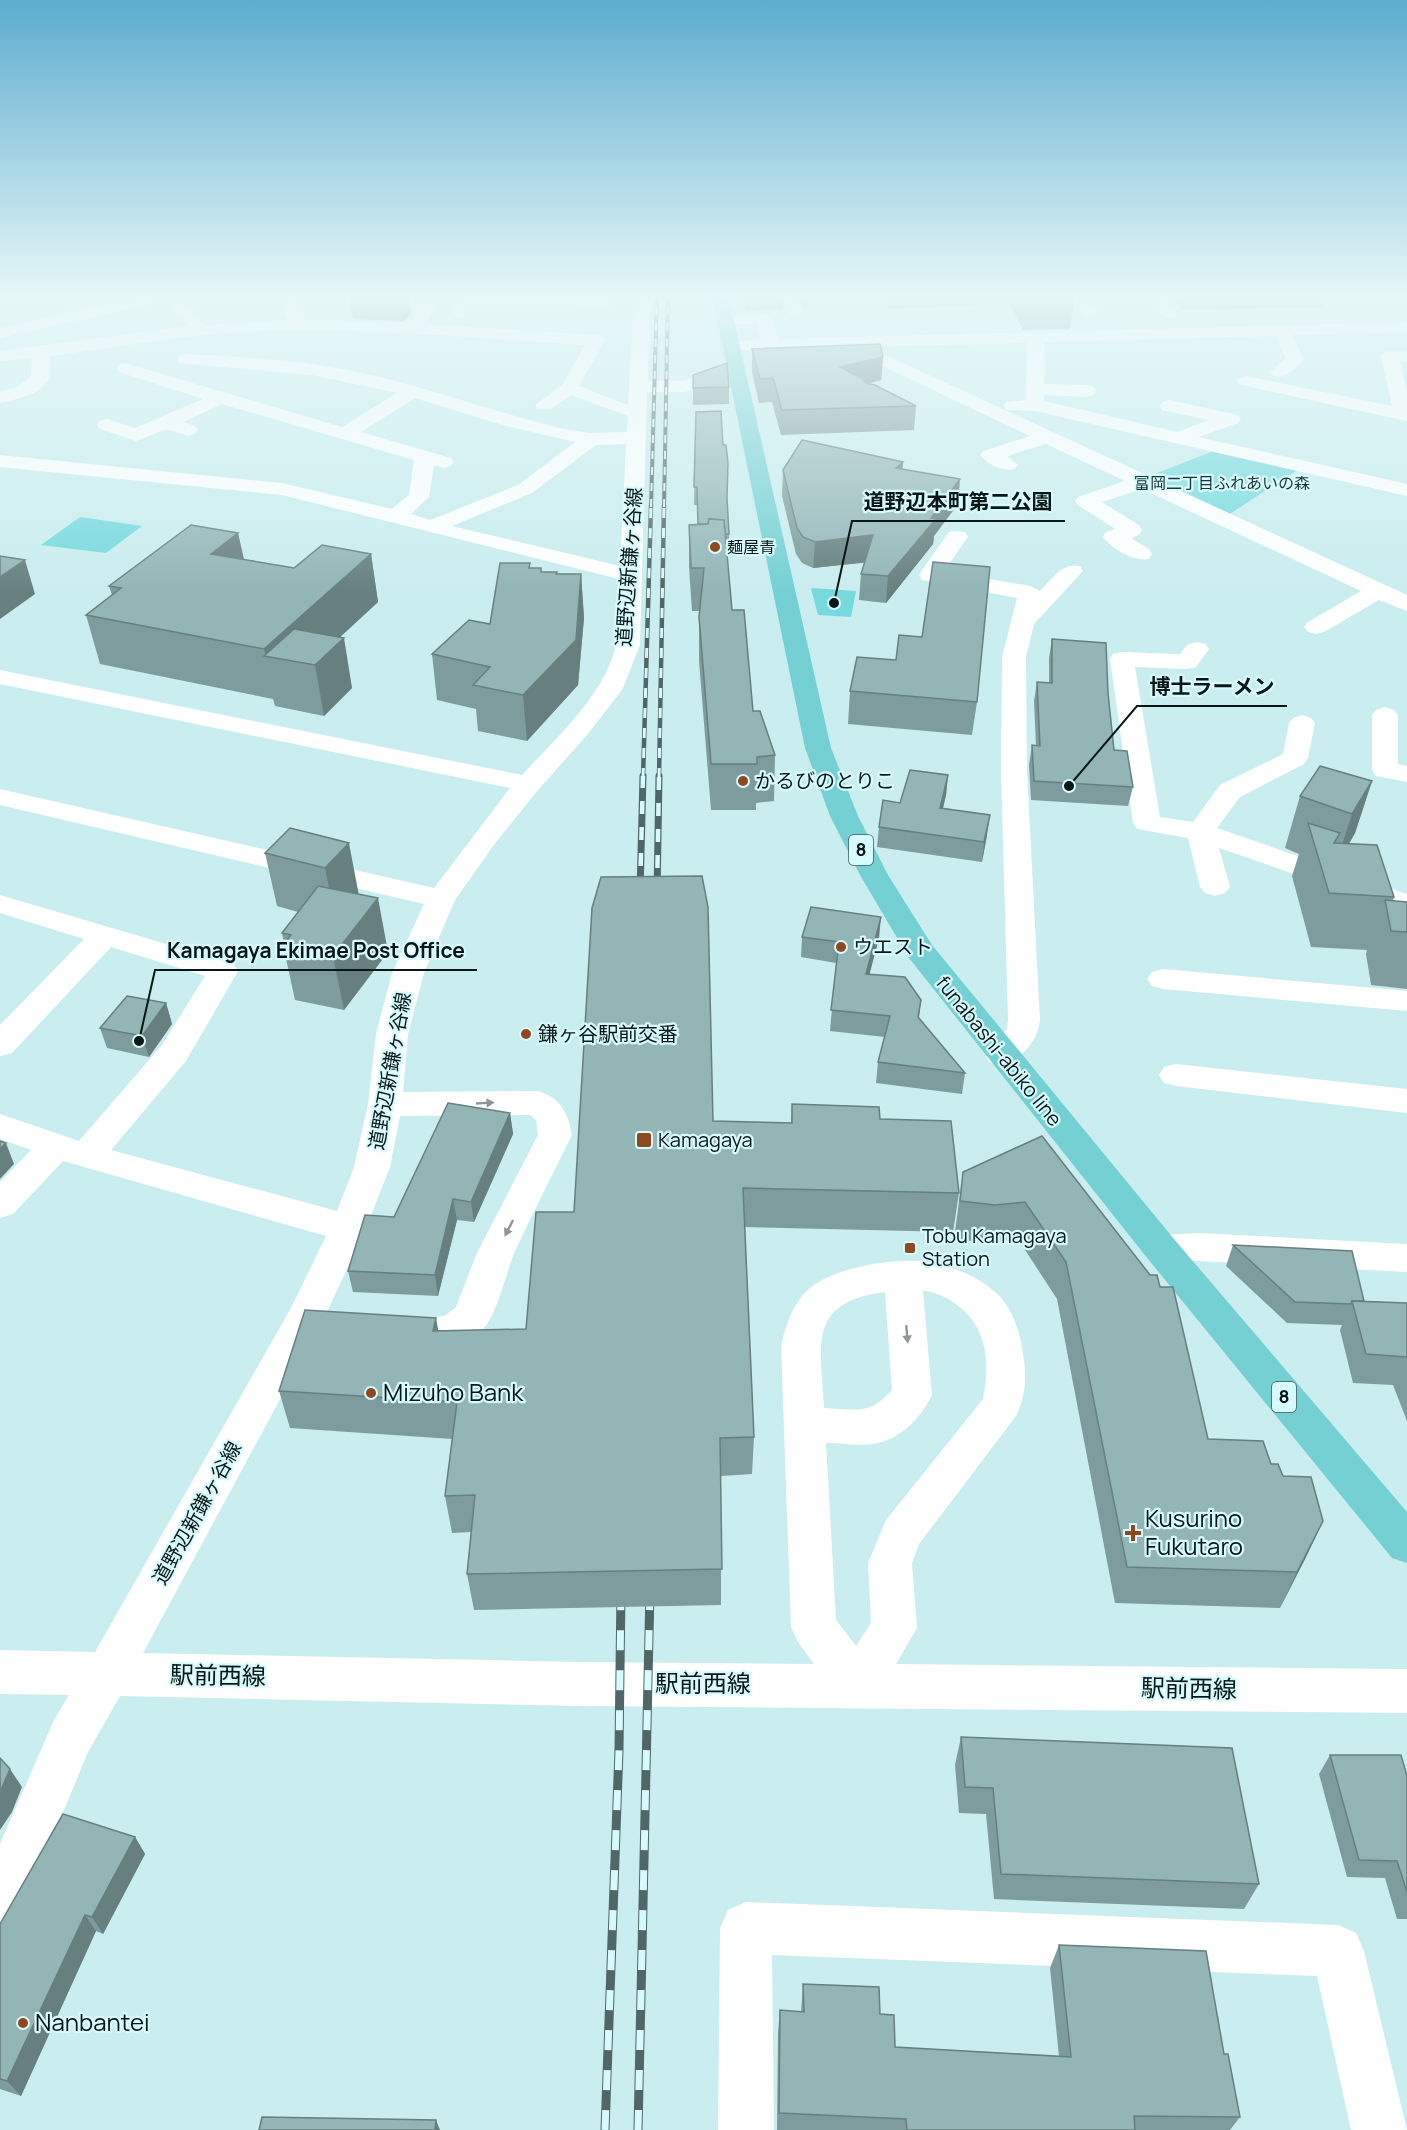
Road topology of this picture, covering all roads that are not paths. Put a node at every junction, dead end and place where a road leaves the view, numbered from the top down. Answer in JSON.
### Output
{"nodes":[{"id":1,"x":15,"y":393,"type":"edge"},
{"id":2,"x":201,"y":393,"type":"edge"},
{"id":3,"x":394,"y":393,"type":"edge"},
{"id":4,"x":439,"y":393,"type":"edge"},
{"id":5,"x":561,"y":393,"type":"edge"},
{"id":6,"x":582,"y":393,"type":"edge"},
{"id":7,"x":637,"y":393,"type":"edge"},
{"id":8,"x":741,"y":393,"type":"edge"},
{"id":9,"x":955,"y":393,"type":"edge"},
{"id":10,"x":1039,"y":393,"type":"edge"},
{"id":11,"x":1077,"y":393,"type":"edge"},
{"id":12,"x":1306,"y":393,"type":"edge"},
{"id":13,"x":1400,"y":393,"type":"edge"},
{"id":14,"x":0,"y":397,"type":"edge"},
{"id":15,"x":218,"y":399,"type":"junction"},
{"id":16,"x":1037,"y":403,"type":"junction"},
{"id":17,"x":544,"y":405,"type":"dead end"},
{"id":18,"x":1169,"y":406,"type":"dead end"},
{"id":19,"x":987,"y":409,"type":"junction"},
{"id":20,"x":637,"y":413,"type":"junction"},
{"id":21,"x":1405,"y":414,"type":"edge"},
{"id":22,"x":1014,"y":421,"type":"junction"},
{"id":23,"x":166,"y":422,"type":"junction"},
{"id":24,"x":107,"y":425,"type":"dead end"},
{"id":25,"x":188,"y":430,"type":"dead end"},
{"id":26,"x":339,"y":430,"type":"junction"},
{"id":27,"x":636,"y":437,"type":"junction"},
{"id":28,"x":1048,"y":437,"type":"junction"},
{"id":29,"x":1177,"y":438,"type":"junction"},
{"id":30,"x":592,"y":439,"type":"junction"},
{"id":31,"x":307,"y":442,"type":"dead end"},
{"id":32,"x":1272,"y":442,"type":"dead end"},
{"id":33,"x":1254,"y":455,"type":"junction"},
{"id":34,"x":0,"y":461,"type":"edge"},
{"id":35,"x":1008,"y":465,"type":"dead end"},
{"id":36,"x":60,"y":468,"type":"junction"},
{"id":37,"x":1143,"y":482,"type":"junction"},
{"id":38,"x":32,"y":487,"type":"dead end"},
{"id":39,"x":1407,"y":490,"type":"edge"},
{"id":40,"x":396,"y":516,"type":"junction"},
{"id":41,"x":431,"y":527,"type":"junction"},
{"id":42,"x":957,"y":537,"type":"dead end"},
{"id":43,"x":1141,"y":554,"type":"dead end"},
{"id":44,"x":1071,"y":571,"type":"dead end"},
{"id":45,"x":633,"y":575,"type":"junction"},
{"id":46,"x":1378,"y":591,"type":"junction"},
{"id":47,"x":1407,"y":604,"type":"edge"},
{"id":48,"x":1022,"y":622,"type":"junction"},
{"id":49,"x":1316,"y":627,"type":"dead end"},
{"id":50,"x":1199,"y":659,"type":"dead end"},
{"id":51,"x":0,"y":677,"type":"edge"},
{"id":52,"x":1385,"y":715,"type":"dead end"},
{"id":53,"x":1302,"y":723,"type":"dead end"},
{"id":54,"x":1407,"y":774,"type":"edge"},
{"id":55,"x":528,"y":784,"type":"junction"},
{"id":56,"x":0,"y":798,"type":"edge"},
{"id":57,"x":1200,"y":831,"type":"junction"},
{"id":58,"x":1215,"y":887,"type":"dead end"},
{"id":59,"x":441,"y":899,"type":"junction"},
{"id":60,"x":0,"y":904,"type":"edge"},
{"id":61,"x":1407,"y":904,"type":"edge"},
{"id":62,"x":105,"y":935,"type":"junction"},
{"id":63,"x":1163,"y":979,"type":"dead end"},
{"id":64,"x":1407,"y":1001,"type":"edge"},
{"id":65,"x":0,"y":1045,"type":"edge"},
{"id":66,"x":1001,"y":1054,"type":"junction"},
{"id":67,"x":1176,"y":1074,"type":"dead end"},
{"id":68,"x":1407,"y":1101,"type":"edge"},
{"id":69,"x":385,"y":1104,"type":"junction"},
{"id":70,"x":0,"y":1126,"type":"edge"},
{"id":71,"x":71,"y":1151,"type":"junction"},
{"id":72,"x":0,"y":1205,"type":"edge"},
{"id":73,"x":348,"y":1228,"type":"junction"},
{"id":74,"x":1161,"y":1249,"type":"junction"},
{"id":75,"x":1407,"y":1258,"type":"edge"},
{"id":76,"x":903,"y":1276,"type":"junction"},
{"id":77,"x":336,"y":1322,"type":"junction"},
{"id":78,"x":804,"y":1425,"type":"junction"},
{"id":79,"x":1407,"y":1544,"type":"edge"},
{"id":80,"x":0,"y":1672,"type":"edge"},
{"id":81,"x":108,"y":1674,"type":"junction"},
{"id":82,"x":857,"y":1685,"type":"junction"},
{"id":83,"x":1407,"y":1691,"type":"edge"},
{"id":84,"x":0,"y":1903,"type":"edge"},
{"id":85,"x":746,"y":2130,"type":"edge"},
{"id":86,"x":1378,"y":2130,"type":"edge"}],
"edges":[{"from":1,"to":14,"type":"street"},
{"from":2,"to":15,"type":"street"},
{"from":3,"to":26,"type":"street"},
{"from":4,"to":30,"type":"street"},
{"from":5,"to":17,"type":"street"},
{"from":6,"to":20,"type":"street"},
{"from":7,"to":20,"type":"street","name":"道野辺新鎌ヶ谷線"},
{"from":8,"to":66,"type":"main road","name":"funabashi-abiko line","number":"8"},
{"from":9,"to":19,"type":"street"},
{"from":10,"to":16,"type":"street"},
{"from":11,"to":16,"type":"street"},
{"from":12,"to":21,"type":"street"},
{"from":13,"to":21,"type":"street"},
{"from":15,"to":23,"type":"street"},
{"from":15,"to":26,"type":"street"},
{"from":16,"to":19,"type":"street"},
{"from":16,"to":22,"type":"street"},
{"from":16,"to":29,"type":"street"},
{"from":18,"to":29,"type":"street"},
{"from":19,"to":22,"type":"street"},
{"from":20,"to":27,"type":"street","name":"道野辺新鎌ヶ谷線"},
{"from":22,"to":28,"type":"street"},
{"from":23,"to":24,"type":"street"},
{"from":23,"to":25,"type":"street"},
{"from":26,"to":31,"type":"street"},
{"from":26,"to":40,"type":"street"},
{"from":27,"to":30,"type":"street"},
{"from":27,"to":45,"type":"street","name":"道野辺新鎌ヶ谷線"},
{"from":28,"to":35,"type":"street"},
{"from":28,"to":37,"type":"street"},
{"from":29,"to":33,"type":"street"},
{"from":30,"to":41,"type":"street"},
{"from":32,"to":33,"type":"street"},
{"from":33,"to":39,"type":"street"},
{"from":34,"to":36,"type":"street"},
{"from":36,"to":38,"type":"street"},
{"from":36,"to":40,"type":"street"},
{"from":37,"to":43,"type":"street"},
{"from":37,"to":46,"type":"street"},
{"from":40,"to":41,"type":"street"},
{"from":41,"to":45,"type":"street"},
{"from":42,"to":48,"type":"street"},
{"from":44,"to":48,"type":"street"},
{"from":45,"to":55,"type":"street","name":"道野辺新鎌ヶ谷線"},
{"from":46,"to":47,"type":"street"},
{"from":46,"to":49,"type":"street"},
{"from":48,"to":66,"type":"street"},
{"from":50,"to":57,"type":"street"},
{"from":51,"to":55,"type":"street"},
{"from":52,"to":54,"type":"street"},
{"from":53,"to":57,"type":"street"},
{"from":55,"to":59,"type":"street","name":"道野辺新鎌ヶ谷線"},
{"from":56,"to":59,"type":"street"},
{"from":57,"to":58,"type":"street"},
{"from":57,"to":61,"type":"street"},
{"from":59,"to":69,"type":"street","name":"道野辺新鎌ヶ谷線"},
{"from":60,"to":62,"type":"street"},
{"from":62,"to":65,"type":"street"},
{"from":62,"to":71,"type":"street"},
{"from":63,"to":64,"type":"street"},
{"from":66,"to":74,"type":"main road","name":"funabashi-abiko line","number":"8"},
{"from":67,"to":68,"type":"street"},
{"from":69,"to":73,"type":"street","name":"道野辺新鎌ヶ谷線"},
{"from":69,"to":77,"type":"street","one_way":true},
{"from":70,"to":71,"type":"street"},
{"from":71,"to":72,"type":"street"},
{"from":71,"to":73,"type":"street"},
{"from":73,"to":77,"type":"street","name":"道野辺新鎌ヶ谷線"},
{"from":74,"to":75,"type":"street"},
{"from":74,"to":79,"type":"main road","name":"funabashi-abiko line","number":"8"},
{"from":76,"to":78,"type":"street"},
{"from":76,"to":78,"type":"street","one_way":true},
{"from":76,"to":82,"type":"street"},
{"from":77,"to":81,"type":"street","name":"道野辺新鎌ヶ谷線"},
{"from":78,"to":82,"type":"street"},
{"from":80,"to":81,"type":"street","name":"駅前西線"},
{"from":81,"to":82,"type":"street","name":"駅前西線"},
{"from":81,"to":84,"type":"street","name":"道野辺新鎌ヶ谷線"},
{"from":82,"to":83,"type":"street","name":"駅前西線"},
{"from":85,"to":86,"type":"street"}]}
